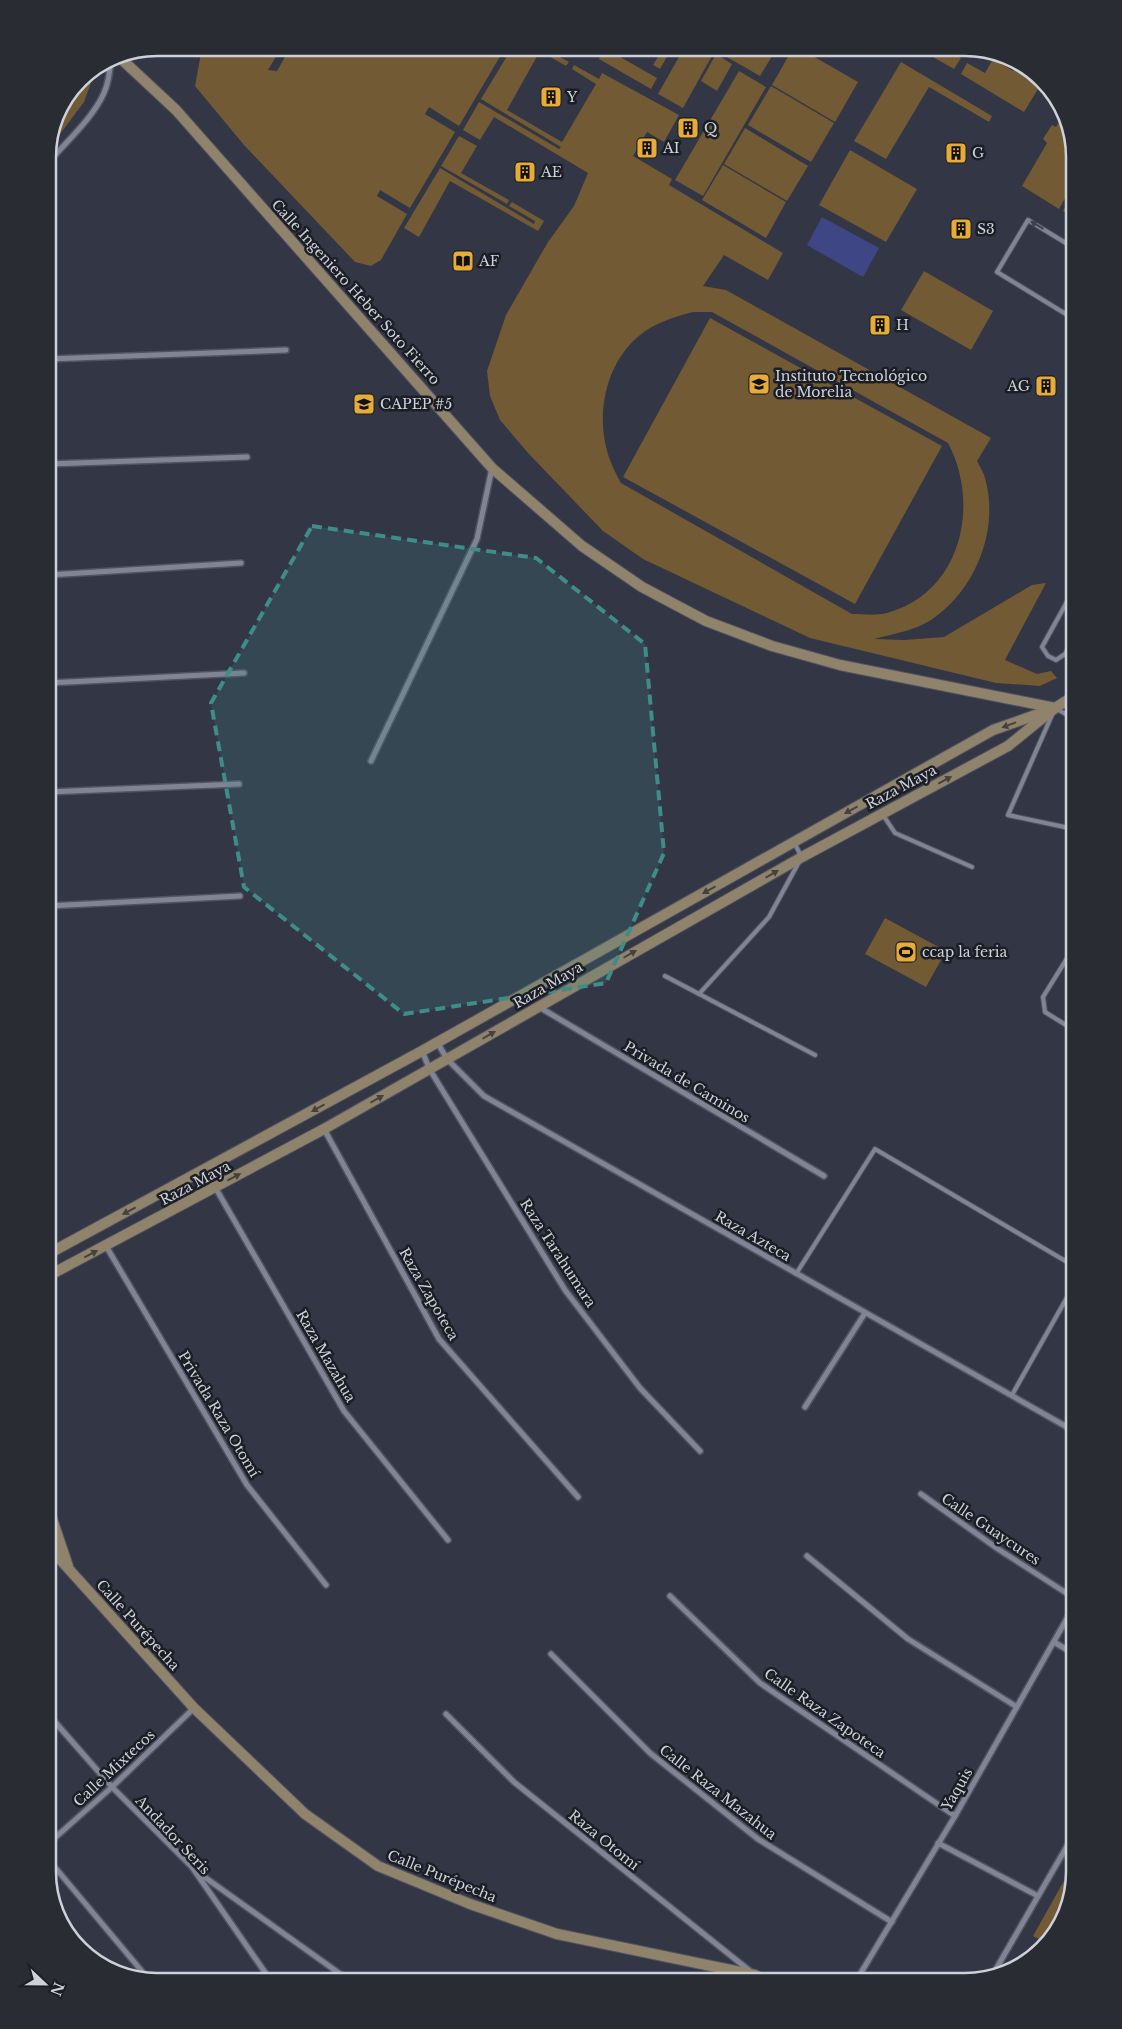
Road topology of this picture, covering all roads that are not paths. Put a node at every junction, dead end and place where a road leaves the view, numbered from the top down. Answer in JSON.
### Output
{"nodes":[{"id":1,"x":124,"y":62,"type":"edge"},
{"id":2,"x":110,"y":68,"type":"edge"},
{"id":3,"x":56,"y":154,"type":"edge"},
{"id":4,"x":1066,"y":243,"type":"edge"},
{"id":5,"x":1066,"y":314,"type":"edge"},
{"id":6,"x":286,"y":350,"type":"dead end"},
{"id":7,"x":56,"y":359,"type":"edge"},
{"id":8,"x":247,"y":457,"type":"dead end"},
{"id":9,"x":56,"y":464,"type":"edge"},
{"id":10,"x":492,"y":468,"type":"junction"},
{"id":11,"x":241,"y":563,"type":"dead end"},
{"id":12,"x":56,"y":575,"type":"edge"},
{"id":13,"x":1066,"y":604,"type":"edge"},
{"id":14,"x":1066,"y":652,"type":"edge"},
{"id":15,"x":244,"y":673,"type":"dead end"},
{"id":16,"x":56,"y":683,"type":"edge"},
{"id":17,"x":1066,"y":701,"type":"edge"},
{"id":18,"x":1055,"y":708,"type":"junction"},
{"id":19,"x":1066,"y":714,"type":"edge"},
{"id":20,"x":371,"y":761,"type":"dead end"},
{"id":21,"x":239,"y":784,"type":"dead end"},
{"id":22,"x":56,"y":792,"type":"edge"},
{"id":23,"x":882,"y":813,"type":"junction"},
{"id":24,"x":1066,"y":827,"type":"edge"},
{"id":25,"x":794,"y":842,"type":"junction"},
{"id":26,"x":802,"y":857,"type":"junction"},
{"id":27,"x":972,"y":867,"type":"dead end"},
{"id":28,"x":240,"y":896,"type":"dead end"},
{"id":29,"x":56,"y":906,"type":"edge"},
{"id":30,"x":1066,"y":960,"type":"edge"},
{"id":31,"x":665,"y":976,"type":"dead end"},
{"id":32,"x":699,"y":994,"type":"junction"},
{"id":33,"x":538,"y":1007,"type":"junction"},
{"id":34,"x":1066,"y":1025,"type":"edge"},
{"id":35,"x":437,"y":1042,"type":"junction"},
{"id":36,"x":422,"y":1051,"type":"junction"},
{"id":37,"x":815,"y":1055,"type":"dead end"},
{"id":38,"x":447,"y":1059,"type":"junction"},
{"id":39,"x":430,"y":1070,"type":"junction"},
{"id":40,"x":324,"y":1129,"type":"junction"},
{"id":41,"x":204,"y":1170,"type":"junction"},
{"id":42,"x":824,"y":1176,"type":"dead end"},
{"id":43,"x":215,"y":1187,"type":"junction"},
{"id":44,"x":106,"y":1246,"type":"junction"},
{"id":45,"x":56,"y":1250,"type":"edge"},
{"id":46,"x":1066,"y":1261,"type":"edge"},
{"id":47,"x":56,"y":1272,"type":"edge"},
{"id":48,"x":796,"y":1274,"type":"junction"},
{"id":49,"x":1066,"y":1299,"type":"edge"},
{"id":50,"x":865,"y":1313,"type":"junction"},
{"id":51,"x":1012,"y":1395,"type":"junction"},
{"id":52,"x":805,"y":1407,"type":"dead end"},
{"id":53,"x":1066,"y":1426,"type":"edge"},
{"id":54,"x":700,"y":1451,"type":"dead end"},
{"id":55,"x":920,"y":1494,"type":"dead end"},
{"id":56,"x":578,"y":1497,"type":"dead end"},
{"id":57,"x":56,"y":1531,"type":"edge"},
{"id":58,"x":448,"y":1540,"type":"dead end"},
{"id":59,"x":56,"y":1555,"type":"edge"},
{"id":60,"x":807,"y":1556,"type":"dead end"},
{"id":61,"x":69,"y":1569,"type":"junction"},
{"id":62,"x":326,"y":1585,"type":"dead end"},
{"id":63,"x":1066,"y":1593,"type":"edge"},
{"id":64,"x":670,"y":1596,"type":"dead end"},
{"id":65,"x":1066,"y":1620,"type":"edge"},
{"id":66,"x":1054,"y":1642,"type":"junction"},
{"id":67,"x":1066,"y":1649,"type":"edge"},
{"id":68,"x":551,"y":1654,"type":"dead end"},
{"id":69,"x":1017,"y":1707,"type":"junction"},
{"id":70,"x":194,"y":1708,"type":"junction"},
{"id":71,"x":446,"y":1714,"type":"dead end"},
{"id":72,"x":56,"y":1723,"type":"edge"},
{"id":73,"x":112,"y":1787,"type":"junction"},
{"id":74,"x":955,"y":1816,"type":"junction"},
{"id":75,"x":56,"y":1837,"type":"edge"},
{"id":76,"x":938,"y":1843,"type":"junction"},
{"id":77,"x":1066,"y":1848,"type":"edge"},
{"id":78,"x":192,"y":1867,"type":"junction"},
{"id":79,"x":56,"y":1869,"type":"edge"},
{"id":80,"x":1038,"y":1896,"type":"junction"},
{"id":81,"x":892,"y":1922,"type":"junction"},
{"id":82,"x":997,"y":1967,"type":"edge"},
{"id":83,"x":142,"y":1972,"type":"edge"},
{"id":84,"x":265,"y":1973,"type":"edge"},
{"id":85,"x":339,"y":1973,"type":"edge"},
{"id":86,"x":745,"y":1973,"type":"edge"},
{"id":87,"x":753,"y":1973,"type":"edge"},
{"id":88,"x":861,"y":1973,"type":"edge"}],
"edges":[{"from":1,"to":10,"type":"street","name":"Calle Ingeniero Heber Soto Fierro"},
{"from":2,"to":3,"type":"street"},
{"from":4,"to":5,"type":"lane","one_way":true},
{"from":6,"to":7,"type":"street"},
{"from":8,"to":9,"type":"street"},
{"from":10,"to":18,"type":"street","name":"Calle Ingeniero Heber Soto Fierro"},
{"from":10,"to":20,"type":"street"},
{"from":11,"to":12,"type":"street"},
{"from":13,"to":14,"type":"lane"},
{"from":15,"to":16,"type":"street"},
{"from":17,"to":18,"type":"street","name":"Raza Maya"},
{"from":18,"to":19,"type":"lane"},
{"from":23,"to":18,"type":"street","name":"Raza Maya","one_way":true},
{"from":18,"to":24,"type":"lane"},
{"from":18,"to":25,"type":"street","name":"Raza Maya","one_way":true},
{"from":21,"to":22,"type":"street"},
{"from":23,"to":26,"type":"street","name":"Raza Maya"},
{"from":23,"to":27,"type":"lane"},
{"from":25,"to":26,"type":"lane"},
{"from":25,"to":35,"type":"street","name":"Raza Maya","one_way":true},
{"from":26,"to":32,"type":"lane"},
{"from":33,"to":26,"type":"street","name":"Raza Maya","one_way":true},
{"from":28,"to":29,"type":"street"},
{"from":30,"to":34,"type":"lane"},
{"from":31,"to":32,"type":"lane"},
{"from":32,"to":37,"type":"lane"},
{"from":38,"to":33,"type":"street","name":"Raza Maya","one_way":true},
{"from":33,"to":42,"type":"street","name":"Privada de Caminos"},
{"from":35,"to":36,"type":"street","name":"Raza Maya"},
{"from":35,"to":38,"type":"street","name":"Raza Azteca"},
{"from":36,"to":39,"type":"street","name":"Raza Tarahumara"},
{"from":36,"to":41,"type":"street","name":"Raza Maya","one_way":true},
{"from":38,"to":39,"type":"street","name":"Raza Maya"},
{"from":38,"to":48,"type":"street","name":"Raza Azteca"},
{"from":40,"to":39,"type":"street","name":"Raza Maya","one_way":true},
{"from":39,"to":54,"type":"street","name":"Raza Tarahumara"},
{"from":43,"to":40,"type":"street","name":"Raza Maya","one_way":true},
{"from":40,"to":56,"type":"street","name":"Raza Zapoteca"},
{"from":41,"to":43,"type":"street","name":"Raza Mazahua"},
{"from":41,"to":45,"type":"street","name":"Raza Maya","one_way":true},
{"from":43,"to":44,"type":"street","name":"Raza Maya"},
{"from":43,"to":58,"type":"street","name":"Raza Mazahua"},
{"from":47,"to":44,"type":"street","name":"Raza Maya","one_way":true},
{"from":44,"to":62,"type":"street","name":"Privada Raza Otomí"},
{"from":46,"to":48,"type":"lane"},
{"from":48,"to":50,"type":"street","name":"Raza Azteca"},
{"from":49,"to":51,"type":"lane"},
{"from":50,"to":51,"type":"street","name":"Raza Azteca"},
{"from":50,"to":52,"type":"street"},
{"from":51,"to":53,"type":"street","name":"Raza Azteca"},
{"from":55,"to":63,"type":"street","name":"Calle Guaycures"},
{"from":57,"to":61,"type":"street","name":"Calle Purépecha"},
{"from":59,"to":61,"type":"street","name":"Calle Purépecha"},
{"from":60,"to":69,"type":"street"},
{"from":61,"to":70,"type":"street","name":"Calle Purépecha"},
{"from":64,"to":74,"type":"street","name":"Calle Raza Zapoteca"},
{"from":65,"to":66,"type":"street","name":"Yaquis"},
{"from":66,"to":67,"type":"street"},
{"from":66,"to":69,"type":"street","name":"Yaquis"},
{"from":68,"to":81,"type":"street","name":"Calle Raza Mazahua"},
{"from":69,"to":74,"type":"street","name":"Yaquis"},
{"from":70,"to":73,"type":"street","name":"Calle Mixtecos"},
{"from":70,"to":86,"type":"street","name":"Calle Purépecha"},
{"from":71,"to":87,"type":"street","name":"Raza Otomí"},
{"from":72,"to":73,"type":"street","name":"Andador Seris"},
{"from":73,"to":75,"type":"street","name":"Calle Mixtecos"},
{"from":73,"to":78,"type":"street","name":"Andador Seris"},
{"from":74,"to":76,"type":"street","name":"Yaquis"},
{"from":76,"to":80,"type":"street"},
{"from":76,"to":81,"type":"street","name":"Yaquis"},
{"from":77,"to":80,"type":"street"},
{"from":78,"to":84,"type":"street","name":"Andador Seris"},
{"from":78,"to":85,"type":"street"},
{"from":79,"to":83,"type":"street"},
{"from":80,"to":82,"type":"street"},
{"from":81,"to":88,"type":"street","name":"Yaquis"}]}
